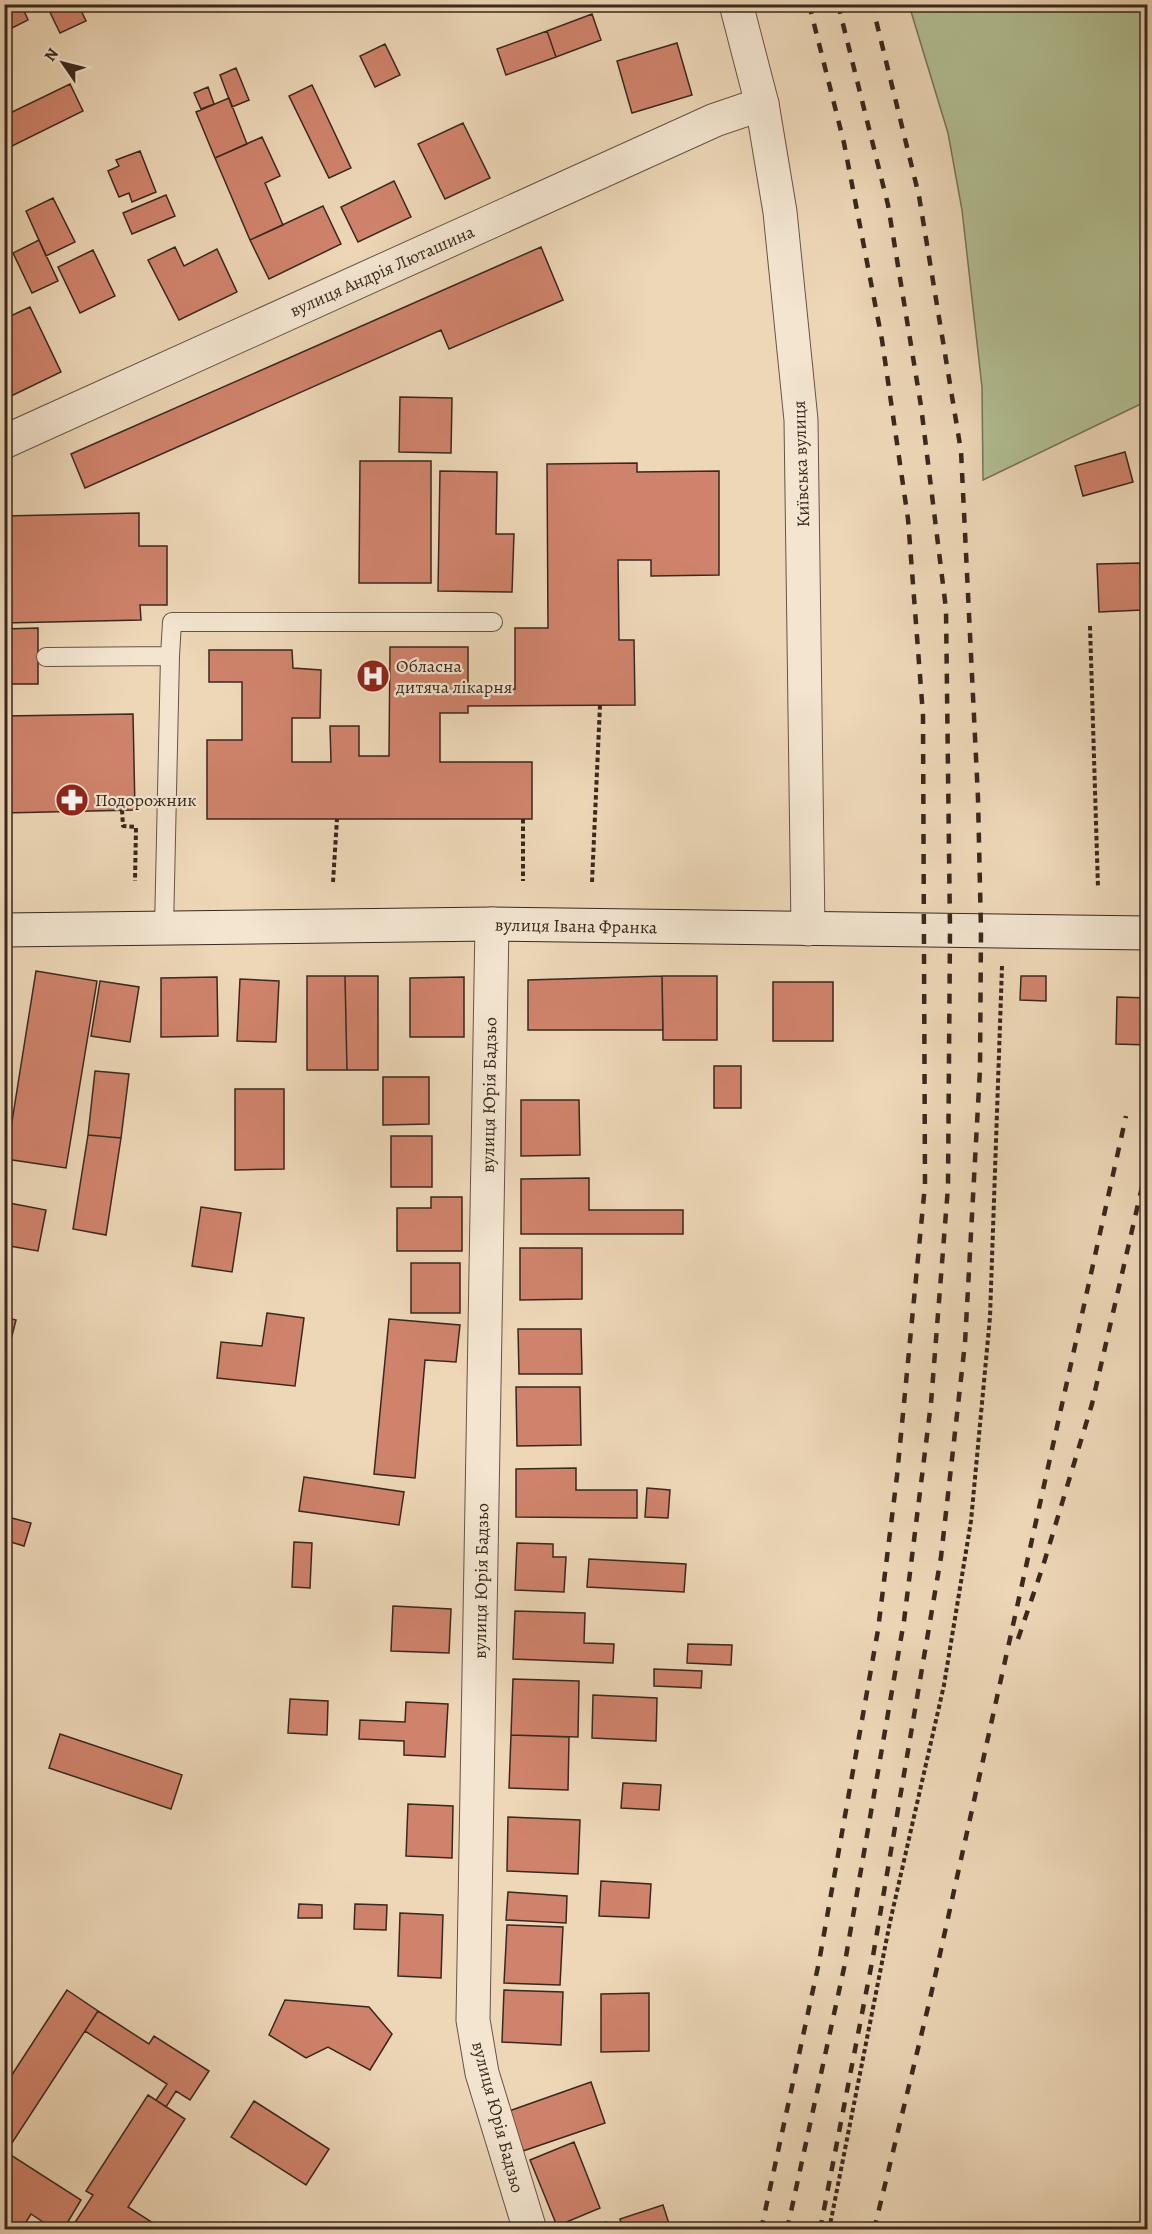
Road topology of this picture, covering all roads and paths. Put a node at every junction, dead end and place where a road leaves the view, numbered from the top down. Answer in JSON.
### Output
{"nodes":[{"id":1,"x":736,"y":4,"type":"edge"},
{"id":2,"x":762,"y":104,"type":"junction"},
{"id":3,"x":4,"y":442,"type":"edge"},
{"id":4,"x":493,"y":622,"type":"dead end"},
{"id":5,"x":1090,"y":626,"type":"dead end"},
{"id":6,"x":170,"y":656,"type":"junction"},
{"id":7,"x":46,"y":657,"type":"dead end"},
{"id":8,"x":600,"y":705,"type":"dead end"},
{"id":9,"x":122,"y":810,"type":"dead end"},
{"id":10,"x":337,"y":819,"type":"dead end"},
{"id":11,"x":523,"y":819,"type":"dead end"},
{"id":12,"x":135,"y":881,"type":"dead end"},
{"id":13,"x":523,"y":881,"type":"dead end"},
{"id":14,"x":333,"y":882,"type":"dead end"},
{"id":15,"x":592,"y":882,"type":"dead end"},
{"id":16,"x":1098,"y":888,"type":"dead end"},
{"id":17,"x":492,"y":924,"type":"junction"},
{"id":18,"x":164,"y":929,"type":"junction"},
{"id":19,"x":808,"y":929,"type":"junction"},
{"id":20,"x":4,"y":930,"type":"edge"},
{"id":21,"x":1148,"y":933,"type":"edge"},
{"id":22,"x":1002,"y":966,"type":"dead end"},
{"id":23,"x":530,"y":2229,"type":"edge"},
{"id":24,"x":829,"y":2229,"type":"edge"}],
"edges":[{"from":1,"to":2,"type":"street","name":"Київська вулиця"},
{"from":2,"to":3,"type":"street","name":"вулиця Андрія Люташина"},
{"from":2,"to":19,"type":"street","name":"Київська вулиця"},
{"from":4,"to":6,"type":"lane"},
{"from":5,"to":16,"type":"path"},
{"from":6,"to":7,"type":"lane"},
{"from":6,"to":18,"type":"lane"},
{"from":8,"to":15,"type":"path"},
{"from":9,"to":12,"type":"path"},
{"from":10,"to":14,"type":"path"},
{"from":11,"to":13,"type":"path"},
{"from":17,"to":18,"type":"street","name":"вулиця Івана Франка"},
{"from":17,"to":19,"type":"street","name":"вулиця Івана Франка"},
{"from":17,"to":23,"type":"street","name":"вулиця Юрія Бадзьо"},
{"from":18,"to":20,"type":"street","name":"вулиця Івана Франка"},
{"from":19,"to":21,"type":"street","name":"вулиця Івана Франка"},
{"from":22,"to":24,"type":"path"}]}
